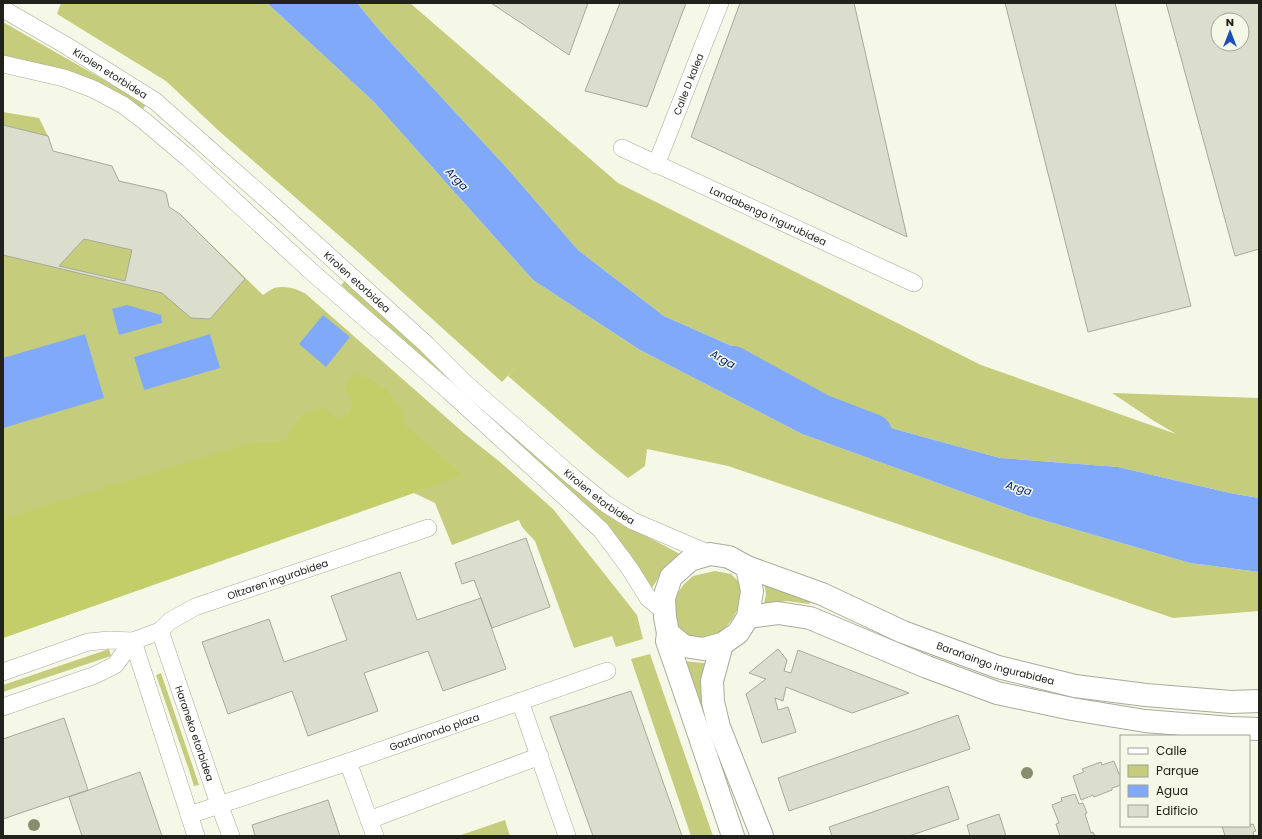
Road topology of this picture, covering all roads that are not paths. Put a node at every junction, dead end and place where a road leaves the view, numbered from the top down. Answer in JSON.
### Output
{"nodes":[{"id":1,"x":720,"y":3,"type":"edge"},
{"id":2,"x":3,"y":9,"type":"edge"},
{"id":3,"x":3,"y":64,"type":"edge"},
{"id":4,"x":622,"y":148,"type":"dead end"},
{"id":5,"x":656,"y":166,"type":"junction"},
{"id":6,"x":914,"y":283,"type":"dead end"},
{"id":7,"x":428,"y":528,"type":"dead end"},
{"id":8,"x":710,"y":554,"type":"junction"},
{"id":9,"x":747,"y":567,"type":"junction"},
{"id":10,"x":748,"y":617,"type":"junction"},
{"id":11,"x":667,"y":622,"type":"junction"},
{"id":12,"x":160,"y":631,"type":"junction"},
{"id":13,"x":133,"y":641,"type":"junction"},
{"id":14,"x":722,"y":644,"type":"junction"},
{"id":15,"x":608,"y":671,"type":"dead end"},
{"id":16,"x":3,"y":672,"type":"edge"},
{"id":17,"x":520,"y":701,"type":"junction"},
{"id":18,"x":1259,"y":701,"type":"edge"},
{"id":19,"x":3,"y":707,"type":"edge"},
{"id":20,"x":1259,"y":729,"type":"edge"},
{"id":21,"x":540,"y":756,"type":"junction"},
{"id":22,"x":348,"y":762,"type":"junction"},
{"id":23,"x":219,"y":804,"type":"junction"},
{"id":24,"x":189,"y":815,"type":"junction"},
{"id":25,"x":369,"y":820,"type":"junction"},
{"id":26,"x":196,"y":836,"type":"edge"},
{"id":27,"x":231,"y":836,"type":"edge"},
{"id":28,"x":375,"y":836,"type":"edge"},
{"id":29,"x":567,"y":836,"type":"edge"},
{"id":30,"x":734,"y":836,"type":"edge"},
{"id":31,"x":762,"y":836,"type":"edge"}],
"edges":[{"from":1,"to":5,"type":"street","name":"Calle D kalea"},
{"from":2,"to":8,"type":"street","name":"Kirolen etorbidea"},
{"from":3,"to":11,"type":"street","name":"Kirolen etorbidea"},
{"from":4,"to":5,"type":"street","name":"Landabengo ingurubidea"},
{"from":5,"to":6,"type":"street","name":"Landabengo ingurubidea"},
{"from":7,"to":12,"type":"street","name":"Oltzaren ingurabidea"},
{"from":8,"to":9,"type":"main road"},
{"from":8,"to":11,"type":"main road"},
{"from":9,"to":10,"type":"main road"},
{"from":9,"to":18,"type":"main road","name":"Barañaingo ingurabidea"},
{"from":10,"to":14,"type":"main road"},
{"from":10,"to":20,"type":"main road"},
{"from":11,"to":14,"type":"main road"},
{"from":11,"to":30,"type":"main road"},
{"from":12,"to":13,"type":"street","name":"Oltzaren ingurabidea"},
{"from":12,"to":23,"type":"street","name":"Haraneko etorbidea"},
{"from":13,"to":16,"type":"street","name":"Oltzaren ingurabidea"},
{"from":13,"to":19,"type":"street"},
{"from":13,"to":24,"type":"street"},
{"from":14,"to":31,"type":"main road"},
{"from":15,"to":17,"type":"street","name":"Gaztainondo plaza"},
{"from":17,"to":21,"type":"street"},
{"from":17,"to":22,"type":"street","name":"Gaztainondo plaza"},
{"from":21,"to":25,"type":"street"},
{"from":21,"to":29,"type":"street"},
{"from":22,"to":23,"type":"street","name":"Gaztainondo plaza"},
{"from":22,"to":25,"type":"street"},
{"from":23,"to":24,"type":"street","name":"Gaztainondo plaza"},
{"from":23,"to":27,"type":"street","name":"Haraneko etorbidea"},
{"from":24,"to":26,"type":"street"},
{"from":25,"to":28,"type":"street"}]}
